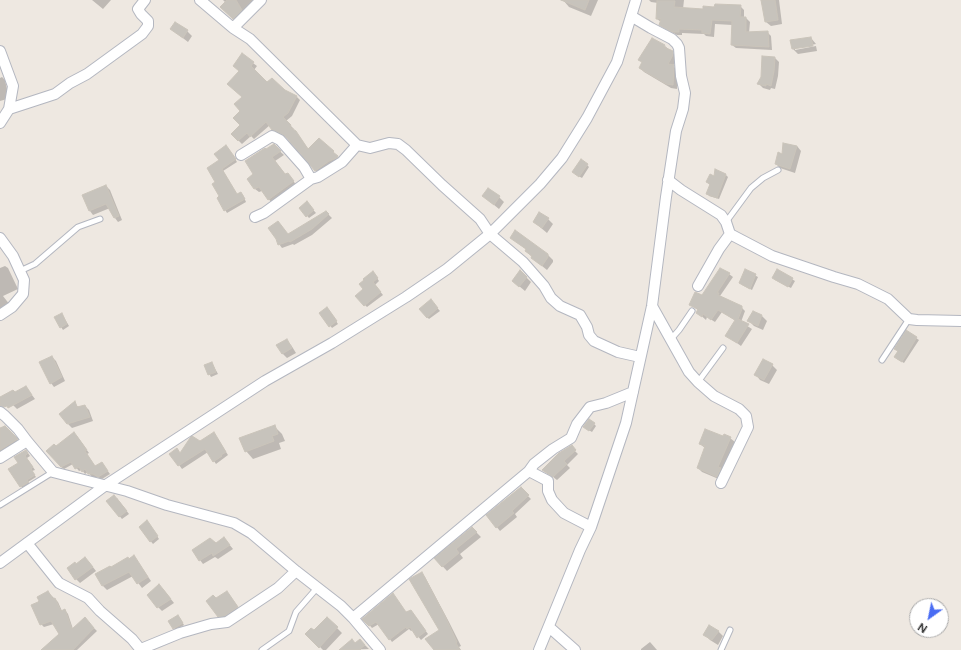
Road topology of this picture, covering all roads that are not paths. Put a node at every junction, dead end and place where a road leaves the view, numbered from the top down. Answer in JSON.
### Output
{"nodes":[{"id":1,"x":145,"y":0,"type":"edge"},
{"id":2,"x":200,"y":0,"type":"edge"},
{"id":3,"x":261,"y":0,"type":"edge"},
{"id":4,"x":636,"y":0,"type":"edge"},
{"id":5,"x":632,"y":16,"type":"junction"},
{"id":6,"x":233,"y":28,"type":"junction"},
{"id":7,"x":0,"y":51,"type":"edge"},
{"id":8,"x":7,"y":108,"type":"junction"},
{"id":9,"x":0,"y":124,"type":"edge"},
{"id":10,"x":357,"y":145,"type":"junction"},
{"id":11,"x":241,"y":155,"type":"dead end"},
{"id":12,"x":778,"y":170,"type":"dead end"},
{"id":13,"x":311,"y":179,"type":"junction"},
{"id":14,"x":668,"y":180,"type":"junction"},
{"id":15,"x":255,"y":217,"type":"dead end"},
{"id":16,"x":100,"y":219,"type":"dead end"},
{"id":17,"x":726,"y":222,"type":"junction"},
{"id":18,"x":490,"y":234,"type":"junction"},
{"id":19,"x":730,"y":234,"type":"junction"},
{"id":20,"x":0,"y":238,"type":"edge"},
{"id":21,"x":20,"y":271,"type":"junction"},
{"id":22,"x":698,"y":286,"type":"dead end"},
{"id":23,"x":652,"y":306,"type":"junction"},
{"id":24,"x":692,"y":311,"type":"dead end"},
{"id":25,"x":0,"y":315,"type":"edge"},
{"id":26,"x":909,"y":319,"type":"junction"},
{"id":27,"x":961,"y":321,"type":"edge"},
{"id":28,"x":671,"y":339,"type":"junction"},
{"id":29,"x":723,"y":348,"type":"dead end"},
{"id":30,"x":640,"y":357,"type":"junction"},
{"id":31,"x":882,"y":360,"type":"dead end"},
{"id":32,"x":698,"y":382,"type":"junction"},
{"id":33,"x":633,"y":392,"type":"junction"},
{"id":34,"x":0,"y":412,"type":"edge"},
{"id":35,"x":27,"y":441,"type":"junction"},
{"id":36,"x":0,"y":458,"type":"edge"},
{"id":37,"x":529,"y":471,"type":"junction"},
{"id":38,"x":53,"y":472,"type":"junction"},
{"id":39,"x":721,"y":482,"type":"dead end"},
{"id":40,"x":106,"y":485,"type":"junction"},
{"id":41,"x":0,"y":504,"type":"edge"},
{"id":42,"x":591,"y":527,"type":"junction"},
{"id":43,"x":27,"y":543,"type":"junction"},
{"id":44,"x":0,"y":563,"type":"edge"},
{"id":45,"x":296,"y":571,"type":"junction"},
{"id":46,"x":317,"y":588,"type":"junction"},
{"id":47,"x":353,"y":618,"type":"junction"},
{"id":48,"x":548,"y":627,"type":"junction"},
{"id":49,"x":730,"y":630,"type":"dead end"},
{"id":50,"x":374,"y":648,"type":"edge"},
{"id":51,"x":141,"y":650,"type":"edge"},
{"id":52,"x":262,"y":650,"type":"edge"},
{"id":53,"x":539,"y":650,"type":"edge"},
{"id":54,"x":575,"y":650,"type":"edge"},
{"id":55,"x":721,"y":650,"type":"edge"}],
"edges":[{"from":1,"to":8,"type":"street"},
{"from":2,"to":6,"type":"street"},
{"from":3,"to":6,"type":"street"},
{"from":4,"to":5,"type":"street"},
{"from":5,"to":14,"type":"street"},
{"from":5,"to":18,"type":"street"},
{"from":6,"to":10,"type":"street"},
{"from":7,"to":8,"type":"street"},
{"from":8,"to":9,"type":"street"},
{"from":10,"to":13,"type":"street"},
{"from":10,"to":18,"type":"street"},
{"from":11,"to":13,"type":"street"},
{"from":12,"to":17,"type":"lane"},
{"from":13,"to":15,"type":"street"},
{"from":14,"to":17,"type":"street"},
{"from":14,"to":23,"type":"street"},
{"from":16,"to":21,"type":"lane"},
{"from":17,"to":19,"type":"street"},
{"from":18,"to":30,"type":"street"},
{"from":18,"to":40,"type":"street"},
{"from":19,"to":22,"type":"street"},
{"from":19,"to":26,"type":"street"},
{"from":20,"to":21,"type":"street"},
{"from":21,"to":25,"type":"street"},
{"from":23,"to":28,"type":"street"},
{"from":23,"to":30,"type":"street"},
{"from":24,"to":28,"type":"lane"},
{"from":26,"to":27,"type":"street"},
{"from":26,"to":31,"type":"lane"},
{"from":28,"to":32,"type":"street"},
{"from":29,"to":32,"type":"lane"},
{"from":30,"to":33,"type":"street"},
{"from":32,"to":39,"type":"street"},
{"from":33,"to":37,"type":"street"},
{"from":33,"to":42,"type":"street"},
{"from":34,"to":35,"type":"street"},
{"from":35,"to":36,"type":"street"},
{"from":35,"to":38,"type":"street"},
{"from":37,"to":42,"type":"street"},
{"from":37,"to":47,"type":"street"},
{"from":38,"to":40,"type":"street"},
{"from":38,"to":41,"type":"lane"},
{"from":40,"to":43,"type":"street"},
{"from":40,"to":45,"type":"street"},
{"from":42,"to":48,"type":"street"},
{"from":43,"to":44,"type":"street"},
{"from":43,"to":51,"type":"street"},
{"from":45,"to":46,"type":"street"},
{"from":45,"to":51,"type":"street"},
{"from":46,"to":47,"type":"street"},
{"from":46,"to":52,"type":"lane"},
{"from":47,"to":50,"type":"street"},
{"from":48,"to":53,"type":"street"},
{"from":48,"to":54,"type":"street"},
{"from":49,"to":55,"type":"lane"}]}
